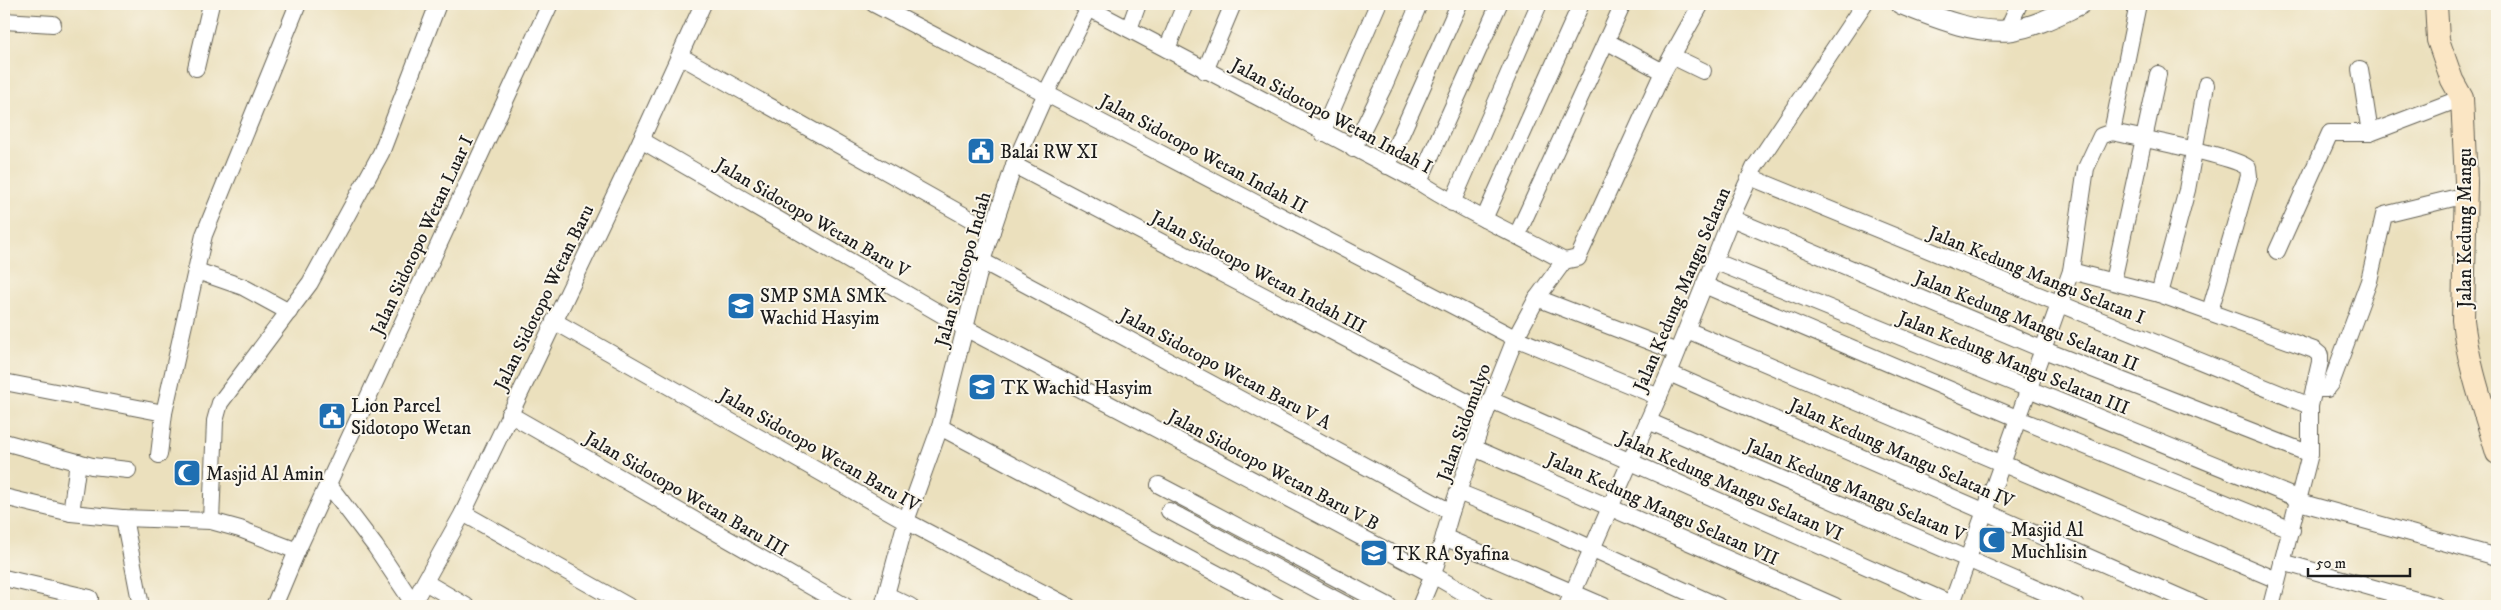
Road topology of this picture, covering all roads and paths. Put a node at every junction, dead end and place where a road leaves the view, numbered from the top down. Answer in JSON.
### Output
{"nodes":[{"id":1,"x":211,"y":4,"type":"edge"},
{"id":2,"x":298,"y":4,"type":"edge"},
{"id":3,"x":438,"y":4,"type":"edge"},
{"id":4,"x":550,"y":4,"type":"edge"},
{"id":5,"x":703,"y":4,"type":"edge"},
{"id":6,"x":874,"y":4,"type":"edge"},
{"id":7,"x":1138,"y":4,"type":"edge"},
{"id":8,"x":1184,"y":4,"type":"edge"},
{"id":9,"x":1233,"y":4,"type":"edge"},
{"id":10,"x":1378,"y":4,"type":"edge"},
{"id":11,"x":1419,"y":4,"type":"edge"},
{"id":12,"x":1459,"y":4,"type":"edge"},
{"id":13,"x":1499,"y":4,"type":"edge"},
{"id":14,"x":1539,"y":4,"type":"edge"},
{"id":15,"x":1581,"y":4,"type":"edge"},
{"id":16,"x":1623,"y":4,"type":"edge"},
{"id":17,"x":1701,"y":4,"type":"edge"},
{"id":18,"x":1864,"y":4,"type":"edge"},
{"id":19,"x":1901,"y":4,"type":"edge"},
{"id":20,"x":1920,"y":4,"type":"edge"},
{"id":21,"x":2019,"y":4,"type":"edge"},
{"id":22,"x":2068,"y":4,"type":"edge"},
{"id":23,"x":2081,"y":4,"type":"edge"},
{"id":24,"x":2138,"y":4,"type":"edge"},
{"id":25,"x":2436,"y":4,"type":"edge"},
{"id":26,"x":1087,"y":5,"type":"edge"},
{"id":27,"x":4,"y":21,"type":"edge"},
{"id":28,"x":53,"y":24,"type":"dead end"},
{"id":29,"x":2009,"y":26,"type":"junction"},
{"id":30,"x":1129,"y":29,"type":"junction"},
{"id":31,"x":1606,"y":41,"type":"junction"},
{"id":32,"x":1167,"y":49,"type":"junction"},
{"id":33,"x":680,"y":56,"type":"junction"},
{"id":34,"x":1672,"y":56,"type":"junction"},
{"id":35,"x":196,"y":68,"type":"dead end"},
{"id":36,"x":2360,"y":69,"type":"dead end"},
{"id":37,"x":1205,"y":71,"type":"junction"},
{"id":38,"x":1703,"y":71,"type":"dead end"},
{"id":39,"x":1664,"y":72,"type":"junction"},
{"id":40,"x":2158,"y":74,"type":"dead end"},
{"id":41,"x":2206,"y":85,"type":"dead end"},
{"id":42,"x":1046,"y":93,"type":"junction"},
{"id":43,"x":2462,"y":98,"type":"junction"},
{"id":44,"x":2112,"y":132,"type":"junction"},
{"id":45,"x":1322,"y":133,"type":"junction"},
{"id":46,"x":2370,"y":133,"type":"junction"},
{"id":47,"x":2145,"y":139,"type":"junction"},
{"id":48,"x":641,"y":140,"type":"junction"},
{"id":49,"x":1353,"y":148,"type":"junction"},
{"id":50,"x":2196,"y":151,"type":"junction"},
{"id":51,"x":1014,"y":165,"type":"junction"},
{"id":52,"x":1387,"y":166,"type":"junction"},
{"id":53,"x":1750,"y":177,"type":"junction"},
{"id":54,"x":1419,"y":182,"type":"junction"},
{"id":55,"x":2466,"y":195,"type":"junction"},
{"id":56,"x":1452,"y":203,"type":"junction"},
{"id":57,"x":1731,"y":218,"type":"junction"},
{"id":58,"x":1484,"y":219,"type":"junction"},
{"id":59,"x":992,"y":232,"type":"junction"},
{"id":60,"x":1517,"y":235,"type":"junction"},
{"id":61,"x":2278,"y":251,"type":"dead end"},
{"id":62,"x":1714,"y":260,"type":"junction"},
{"id":63,"x":982,"y":261,"type":"junction"},
{"id":64,"x":1564,"y":261,"type":"junction"},
{"id":65,"x":197,"y":270,"type":"junction"},
{"id":66,"x":2072,"y":271,"type":"junction"},
{"id":67,"x":2113,"y":282,"type":"junction"},
{"id":68,"x":1704,"y":285,"type":"junction"},
{"id":69,"x":2159,"y":294,"type":"junction"},
{"id":70,"x":1537,"y":298,"type":"junction"},
{"id":71,"x":2060,"y":305,"type":"junction"},
{"id":72,"x":2210,"y":311,"type":"junction"},
{"id":73,"x":289,"y":312,"type":"junction"},
{"id":74,"x":554,"y":321,"type":"junction"},
{"id":75,"x":965,"y":328,"type":"junction"},
{"id":76,"x":1687,"y":330,"type":"junction"},
{"id":77,"x":1515,"y":339,"type":"junction"},
{"id":78,"x":2044,"y":350,"type":"junction"},
{"id":79,"x":1677,"y":352,"type":"junction"},
{"id":80,"x":1669,"y":373,"type":"junction"},
{"id":81,"x":4,"y":382,"type":"edge"},
{"id":82,"x":2314,"y":389,"type":"junction"},
{"id":83,"x":2029,"y":390,"type":"junction"},
{"id":84,"x":1659,"y":397,"type":"junction"},
{"id":85,"x":1488,"y":406,"type":"junction"},
{"id":86,"x":2310,"y":406,"type":"junction"},
{"id":87,"x":164,"y":413,"type":"junction"},
{"id":88,"x":509,"y":414,"type":"junction"},
{"id":89,"x":2019,"y":419,"type":"junction"},
{"id":90,"x":1648,"y":421,"type":"junction"},
{"id":91,"x":940,"y":427,"type":"junction"},
{"id":92,"x":4,"y":442,"type":"edge"},
{"id":93,"x":1474,"y":448,"type":"junction"},
{"id":94,"x":2497,"y":453,"type":"edge"},
{"id":95,"x":2310,"y":454,"type":"junction"},
{"id":96,"x":159,"y":456,"type":"dead end"},
{"id":97,"x":78,"y":462,"type":"junction"},
{"id":98,"x":1630,"y":462,"type":"junction"},
{"id":99,"x":2004,"y":464,"type":"junction"},
{"id":100,"x":128,"y":470,"type":"dead end"},
{"id":101,"x":328,"y":484,"type":"junction"},
{"id":102,"x":1159,"y":485,"type":"dead end"},
{"id":103,"x":1458,"y":492,"type":"junction"},
{"id":104,"x":4,"y":497,"type":"edge"},
{"id":105,"x":2299,"y":501,"type":"junction"},
{"id":106,"x":1612,"y":507,"type":"junction"},
{"id":107,"x":1169,"y":511,"type":"dead end"},
{"id":108,"x":1987,"y":511,"type":"junction"},
{"id":109,"x":1451,"y":512,"type":"junction"},
{"id":110,"x":71,"y":513,"type":"junction"},
{"id":111,"x":463,"y":513,"type":"junction"},
{"id":112,"x":124,"y":518,"type":"junction"},
{"id":113,"x":906,"y":521,"type":"junction"},
{"id":114,"x":211,"y":522,"type":"junction"},
{"id":115,"x":2292,"y":530,"type":"junction"},
{"id":116,"x":1444,"y":537,"type":"junction"},
{"id":117,"x":1593,"y":549,"type":"junction"},
{"id":118,"x":297,"y":551,"type":"junction"},
{"id":119,"x":2497,"y":557,"type":"edge"},
{"id":120,"x":1969,"y":560,"type":"junction"},
{"id":121,"x":2282,"y":562,"type":"junction"},
{"id":122,"x":1433,"y":575,"type":"junction"},
{"id":123,"x":4,"y":578,"type":"edge"},
{"id":124,"x":2277,"y":580,"type":"junction"},
{"id":125,"x":425,"y":582,"type":"junction"},
{"id":126,"x":90,"y":598,"type":"dead end"},
{"id":127,"x":1570,"y":599,"type":"edge"},
{"id":128,"x":885,"y":600,"type":"edge"},
{"id":129,"x":414,"y":605,"type":"edge"},
{"id":130,"x":141,"y":606,"type":"edge"},
{"id":131,"x":274,"y":606,"type":"edge"},
{"id":132,"x":466,"y":606,"type":"edge"},
{"id":133,"x":628,"y":606,"type":"edge"},
{"id":134,"x":845,"y":606,"type":"edge"},
{"id":135,"x":910,"y":606,"type":"edge"},
{"id":136,"x":1068,"y":606,"type":"edge"},
{"id":137,"x":1278,"y":606,"type":"edge"},
{"id":138,"x":1348,"y":606,"type":"edge"},
{"id":139,"x":1389,"y":606,"type":"edge"},
{"id":140,"x":1420,"y":606,"type":"edge"},
{"id":141,"x":1488,"y":606,"type":"edge"},
{"id":142,"x":1604,"y":606,"type":"edge"},
{"id":143,"x":1718,"y":606,"type":"edge"},
{"id":144,"x":1835,"y":606,"type":"edge"},
{"id":145,"x":1953,"y":606,"type":"edge"},
{"id":146,"x":2076,"y":606,"type":"edge"},
{"id":147,"x":2200,"y":606,"type":"edge"},
{"id":148,"x":2271,"y":606,"type":"edge"},
{"id":149,"x":2437,"y":606,"type":"edge"}],
"edges":[{"from":1,"to":35,"type":"street"},
{"from":2,"to":65,"type":"street"},
{"from":3,"to":73,"type":"street"},
{"from":4,"to":101,"type":"street","name":"Jalan Sidotopo Wetan Luar I"},
{"from":5,"to":33,"type":"street","name":"Jalan Sidotopo Wetan Baru"},
{"from":6,"to":42,"type":"street","name":"Jalan Sidotopo Wetan Indah II"},
{"from":7,"to":30,"type":"street"},
{"from":8,"to":32,"type":"street"},
{"from":9,"to":37,"type":"street"},
{"from":10,"to":45,"type":"street"},
{"from":11,"to":49,"type":"street"},
{"from":12,"to":52,"type":"street"},
{"from":13,"to":54,"type":"street"},
{"from":14,"to":56,"type":"street"},
{"from":15,"to":58,"type":"street"},
{"from":16,"to":31,"type":"street"},
{"from":17,"to":34,"type":"street"},
{"from":18,"to":53,"type":"street","name":"Jalan Kedung Mangu Selatan"},
{"from":19,"to":23,"type":"street"},
{"from":20,"to":29,"type":"street"},
{"from":21,"to":29,"type":"street"},
{"from":22,"to":29,"type":"street"},
{"from":24,"to":44,"type":"street"},
{"from":25,"to":43,"type":"main road","name":"Jalan Kedung Mangu"},
{"from":26,"to":30,"type":"street","name":"Jalan Sidotopo Wetan Indah I"},
{"from":26,"to":42,"type":"street","name":"Jalan Sidotopo Indah"},
{"from":27,"to":28,"type":"street"},
{"from":30,"to":32,"type":"street","name":"Jalan Sidotopo Wetan Indah I"},
{"from":31,"to":39,"type":"street"},
{"from":31,"to":60,"type":"street"},
{"from":32,"to":37,"type":"street","name":"Jalan Sidotopo Wetan Indah I"},
{"from":33,"to":48,"type":"street","name":"Jalan Sidotopo Wetan Baru"},
{"from":33,"to":59,"type":"street"},
{"from":34,"to":38,"type":"street"},
{"from":34,"to":39,"type":"street"},
{"from":36,"to":46,"type":"street"},
{"from":37,"to":45,"type":"street","name":"Jalan Sidotopo Wetan Indah I"},
{"from":39,"to":64,"type":"street","name":"Jalan Sidomulyo"},
{"from":40,"to":47,"type":"street"},
{"from":41,"to":50,"type":"street"},
{"from":42,"to":51,"type":"street","name":"Jalan Sidotopo Indah"},
{"from":42,"to":77,"type":"street","name":"Jalan Sidotopo Wetan Indah II"},
{"from":43,"to":46,"type":"street"},
{"from":43,"to":55,"type":"main road","name":"Jalan Kedung Mangu"},
{"from":44,"to":47,"type":"street"},
{"from":44,"to":66,"type":"street"},
{"from":45,"to":49,"type":"street","name":"Jalan Sidotopo Wetan Indah I"},
{"from":46,"to":61,"type":"street"},
{"from":47,"to":50,"type":"street"},
{"from":47,"to":67,"type":"street"},
{"from":48,"to":74,"type":"street","name":"Jalan Sidotopo Wetan Baru"},
{"from":48,"to":75,"type":"street","name":"Jalan Sidotopo Wetan Baru V"},
{"from":49,"to":52,"type":"street","name":"Jalan Sidotopo Wetan Indah I"},
{"from":50,"to":69,"type":"street"},
{"from":50,"to":72,"type":"street"},
{"from":51,"to":59,"type":"street","name":"Jalan Sidotopo Indah"},
{"from":51,"to":85,"type":"street","name":"Jalan Sidotopo Wetan Indah III"},
{"from":52,"to":54,"type":"street","name":"Jalan Sidotopo Wetan Indah I"},
{"from":53,"to":57,"type":"street","name":"Jalan Kedung Mangu Selatan"},
{"from":53,"to":71,"type":"street","name":"Jalan Kedung Mangu Selatan I"},
{"from":54,"to":56,"type":"street","name":"Jalan Sidotopo Wetan Indah I"},
{"from":55,"to":82,"type":"street"},
{"from":55,"to":94,"type":"main road","name":"Jalan Kedung Mangu"},
{"from":56,"to":58,"type":"street","name":"Jalan Sidotopo Wetan Indah I"},
{"from":57,"to":62,"type":"street","name":"Jalan Kedung Mangu Selatan"},
{"from":57,"to":78,"type":"street","name":"Jalan Kedung Mangu Selatan II"},
{"from":58,"to":60,"type":"street","name":"Jalan Sidotopo Wetan Indah I"},
{"from":59,"to":63,"type":"street","name":"Jalan Sidotopo Indah"},
{"from":60,"to":64,"type":"street","name":"Jalan Sidotopo Wetan Indah I"},
{"from":62,"to":68,"type":"street","name":"Jalan Kedung Mangu Selatan"},
{"from":62,"to":83,"type":"street","name":"Jalan Kedung Mangu Selatan III"},
{"from":63,"to":75,"type":"street","name":"Jalan Sidotopo Indah"},
{"from":63,"to":109,"type":"street","name":"Jalan Sidotopo Wetan Baru V A"},
{"from":64,"to":70,"type":"street","name":"Jalan Sidomulyo"},
{"from":65,"to":73,"type":"street"},
{"from":65,"to":87,"type":"street"},
{"from":66,"to":67,"type":"street"},
{"from":66,"to":71,"type":"street"},
{"from":67,"to":69,"type":"street"},
{"from":68,"to":76,"type":"street","name":"Jalan Kedung Mangu Selatan"},
{"from":68,"to":89,"type":"street"},
{"from":69,"to":72,"type":"street"},
{"from":70,"to":77,"type":"street","name":"Jalan Sidomulyo"},
{"from":70,"to":79,"type":"street"},
{"from":71,"to":78,"type":"street"},
{"from":71,"to":86,"type":"street","name":"Jalan Kedung Mangu Selatan I"},
{"from":72,"to":82,"type":"street"},
{"from":73,"to":114,"type":"street"},
{"from":74,"to":88,"type":"street","name":"Jalan Sidotopo Wetan Baru"},
{"from":74,"to":113,"type":"street","name":"Jalan Sidotopo Wetan Baru IV"},
{"from":75,"to":91,"type":"street","name":"Jalan Sidotopo Indah"},
{"from":75,"to":122,"type":"street","name":"Jalan Sidotopo Wetan Baru V B"},
{"from":76,"to":79,"type":"street","name":"Jalan Kedung Mangu Selatan"},
{"from":76,"to":99,"type":"street"},
{"from":77,"to":84,"type":"street","name":"Jalan Sidotopo Wetan Indah II"},
{"from":77,"to":85,"type":"street","name":"Jalan Sidomulyo"},
{"from":78,"to":83,"type":"street"},
{"from":78,"to":95,"type":"street","name":"Jalan Kedung Mangu Selatan II"},
{"from":79,"to":80,"type":"street","name":"Jalan Kedung Mangu Selatan"},
{"from":80,"to":84,"type":"street","name":"Jalan Kedung Mangu Selatan"},
{"from":80,"to":108,"type":"street","name":"Jalan Kedung Mangu Selatan IV"},
{"from":81,"to":87,"type":"street"},
{"from":82,"to":86,"type":"street"},
{"from":83,"to":89,"type":"street"},
{"from":83,"to":105,"type":"street","name":"Jalan Kedung Mangu Selatan III"},
{"from":84,"to":90,"type":"street","name":"Jalan Kedung Mangu Selatan"},
{"from":85,"to":93,"type":"street","name":"Jalan Sidomulyo"},
{"from":85,"to":98,"type":"street","name":"Jalan Kedung Mangu Selatan VI"},
{"from":86,"to":95,"type":"street"},
{"from":87,"to":96,"type":"street"},
{"from":88,"to":111,"type":"street","name":"Jalan Sidotopo Wetan Baru"},
{"from":88,"to":134,"type":"street","name":"Jalan Sidotopo Wetan Baru III"},
{"from":89,"to":99,"type":"street"},
{"from":89,"to":115,"type":"street"},
{"from":90,"to":98,"type":"street","name":"Jalan Kedung Mangu Selatan"},
{"from":90,"to":120,"type":"street","name":"Jalan Kedung Mangu Selatan V"},
{"from":91,"to":113,"type":"street","name":"Jalan Sidotopo Indah"},
{"from":91,"to":137,"type":"street"},
{"from":92,"to":97,"type":"street"},
{"from":93,"to":103,"type":"street","name":"Jalan Sidomulyo"},
{"from":93,"to":106,"type":"street","name":"Jalan Kedung Mangu Selatan VII"},
{"from":95,"to":105,"type":"street"},
{"from":97,"to":100,"type":"street"},
{"from":97,"to":110,"type":"street"},
{"from":98,"to":106,"type":"street","name":"Jalan Kedung Mangu Selatan"},
{"from":98,"to":145,"type":"street","name":"Jalan Kedung Mangu Selatan VI"},
{"from":99,"to":108,"type":"street"},
{"from":99,"to":124,"type":"street"},
{"from":101,"to":118,"type":"street","name":"Jalan Sidotopo Wetan Luar I"},
{"from":101,"to":129,"type":"street"},
{"from":102,"to":139,"type":"street"},
{"from":103,"to":109,"type":"street","name":"Jalan Sidomulyo"},
{"from":103,"to":117,"type":"street"},
{"from":104,"to":110,"type":"street"},
{"from":105,"to":115,"type":"street"},
{"from":105,"to":119,"type":"street","name":"Jalan Kedung Mangu Selatan III"},
{"from":106,"to":117,"type":"street","name":"Jalan Kedung Mangu Selatan"},
{"from":106,"to":144,"type":"street","name":"Jalan Kedung Mangu Selatan VII"},
{"from":107,"to":138,"type":"street"},
{"from":108,"to":120,"type":"street"},
{"from":108,"to":147,"type":"street","name":"Jalan Kedung Mangu Selatan IV"},
{"from":109,"to":116,"type":"street","name":"Jalan Sidomulyo"},
{"from":110,"to":112,"type":"street"},
{"from":111,"to":125,"type":"street","name":"Jalan Sidotopo Wetan Baru"},
{"from":111,"to":133,"type":"street"},
{"from":112,"to":114,"type":"street"},
{"from":112,"to":130,"type":"street"},
{"from":113,"to":128,"type":"street","name":"Jalan Sidotopo Indah"},
{"from":113,"to":136,"type":"street","name":"Jalan Sidotopo Wetan Baru IV"},
{"from":114,"to":118,"type":"street"},
{"from":115,"to":121,"type":"street"},
{"from":116,"to":122,"type":"street","name":"Jalan Sidomulyo"},
{"from":116,"to":127,"type":"street"},
{"from":117,"to":127,"type":"street","name":"Jalan Kedung Mangu Selatan"},
{"from":117,"to":143,"type":"street"},
{"from":118,"to":131,"type":"street","name":"Jalan Sidotopo Wetan Luar I"},
{"from":120,"to":145,"type":"street"},
{"from":120,"to":146,"type":"street","name":"Jalan Kedung Mangu Selatan V"},
{"from":121,"to":124,"type":"street"},
{"from":121,"to":149,"type":"street"},
{"from":122,"to":140,"type":"street","name":"Jalan Sidomulyo"},
{"from":122,"to":141,"type":"street","name":"Jalan Sidotopo Wetan Baru V B"},
{"from":123,"to":126,"type":"street"},
{"from":124,"to":148,"type":"street"},
{"from":125,"to":129,"type":"street","name":"Jalan Sidotopo Wetan Baru"},
{"from":125,"to":132,"type":"street"},
{"from":127,"to":142,"type":"street"},
{"from":128,"to":135,"type":"street"}]}
